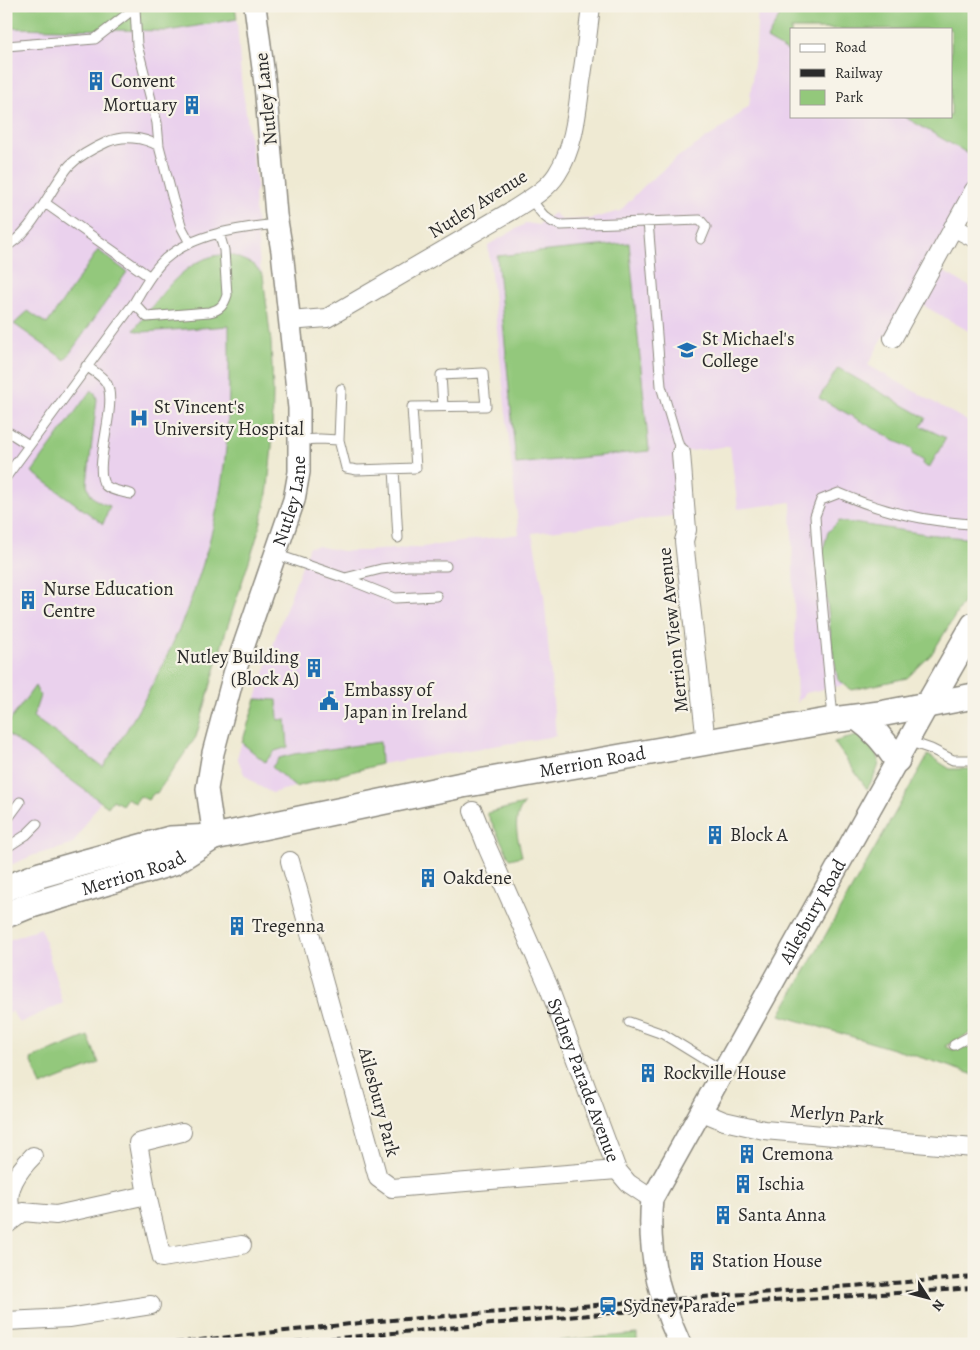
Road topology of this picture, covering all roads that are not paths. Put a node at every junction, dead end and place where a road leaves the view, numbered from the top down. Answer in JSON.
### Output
{"nodes":[{"id":1,"x":255,"y":6,"type":"edge"},
{"id":2,"x":591,"y":6,"type":"edge"},
{"id":3,"x":6,"y":46,"type":"edge"},
{"id":4,"x":159,"y":146,"type":"junction"},
{"id":5,"x":974,"y":190,"type":"edge"},
{"id":6,"x":531,"y":199,"type":"junction"},
{"id":7,"x":45,"y":202,"type":"junction"},
{"id":8,"x":648,"y":221,"type":"junction"},
{"id":9,"x":277,"y":224,"type":"junction"},
{"id":10,"x":953,"y":227,"type":"junction"},
{"id":11,"x":219,"y":233,"type":"junction"},
{"id":12,"x":701,"y":238,"type":"dead end"},
{"id":13,"x":974,"y":238,"type":"edge"},
{"id":14,"x":190,"y":243,"type":"junction"},
{"id":15,"x":6,"y":246,"type":"edge"},
{"id":16,"x":150,"y":277,"type":"junction"},
{"id":17,"x":134,"y":303,"type":"junction"},
{"id":18,"x":289,"y":321,"type":"junction"},
{"id":19,"x":893,"y":338,"type":"dead end"},
{"id":20,"x":86,"y":366,"type":"junction"},
{"id":21,"x":341,"y":389,"type":"dead end"},
{"id":22,"x":443,"y":406,"type":"junction"},
{"id":23,"x":6,"y":433,"type":"edge"},
{"id":24,"x":300,"y":440,"type":"junction"},
{"id":25,"x":338,"y":440,"type":"junction"},
{"id":26,"x":29,"y":445,"type":"junction"},
{"id":27,"x":681,"y":453,"type":"joint"},
{"id":28,"x":394,"y":469,"type":"junction"},
{"id":29,"x":6,"y":477,"type":"edge"},
{"id":30,"x":131,"y":494,"type":"dead end"},
{"id":31,"x":974,"y":518,"type":"edge"},
{"id":32,"x":398,"y":538,"type":"dead end"},
{"id":33,"x":275,"y":554,"type":"junction"},
{"id":34,"x":446,"y":566,"type":"dead end"},
{"id":35,"x":345,"y":578,"type":"junction"},
{"id":36,"x":437,"y":596,"type":"dead end"},
{"id":37,"x":974,"y":624,"type":"edge"},
{"id":38,"x":974,"y":696,"type":"edge"},
{"id":39,"x":928,"y":705,"type":"junction"},
{"id":40,"x":858,"y":718,"type":"junction"},
{"id":41,"x":834,"y":720,"type":"junction"},
{"id":42,"x":706,"y":743,"type":"junction"},
{"id":43,"x":902,"y":750,"type":"junction"},
{"id":44,"x":974,"y":760,"type":"edge"},
{"id":45,"x":20,"y":802,"type":"dead end"},
{"id":46,"x":473,"y":811,"type":"dead end"},
{"id":47,"x":6,"y":820,"type":"edge"},
{"id":48,"x":37,"y":824,"type":"dead end"},
{"id":49,"x":214,"y":837,"type":"junction"},
{"id":50,"x":6,"y":848,"type":"edge"},
{"id":51,"x":290,"y":860,"type":"dead end"},
{"id":52,"x":40,"y":875,"type":"junction"},
{"id":53,"x":6,"y":888,"type":"edge"},
{"id":54,"x":48,"y":900,"type":"junction"},
{"id":55,"x":6,"y":915,"type":"edge"},
{"id":56,"x":629,"y":1022,"type":"dead end"},
{"id":57,"x":974,"y":1034,"type":"edge"},
{"id":58,"x":954,"y":1045,"type":"dead end"},
{"id":59,"x":723,"y":1071,"type":"junction"},
{"id":60,"x":700,"y":1111,"type":"junction"},
{"id":61,"x":182,"y":1132,"type":"dead end"},
{"id":62,"x":974,"y":1148,"type":"edge"},
{"id":63,"x":33,"y":1156,"type":"dead end"},
{"id":64,"x":617,"y":1170,"type":"junction"},
{"id":65,"x":147,"y":1195,"type":"junction"},
{"id":66,"x":652,"y":1199,"type":"junction"},
{"id":67,"x":11,"y":1221,"type":"edge"},
{"id":68,"x":242,"y":1245,"type":"dead end"},
{"id":69,"x":151,"y":1305,"type":"dead end"},
{"id":70,"x":6,"y":1321,"type":"edge"},
{"id":71,"x":680,"y":1344,"type":"edge"}],
"edges":[{"from":1,"to":9,"type":"street","name":"Nutley Lane"},
{"from":2,"to":6,"type":"street","name":"Nutley Avenue"},
{"from":3,"to":4,"type":"lane"},
{"from":4,"to":7,"type":"lane"},
{"from":4,"to":14,"type":"lane"},
{"from":5,"to":10,"type":"street"},
{"from":6,"to":8,"type":"lane"},
{"from":6,"to":18,"type":"street","name":"Nutley Avenue"},
{"from":7,"to":15,"type":"lane"},
{"from":7,"to":16,"type":"lane"},
{"from":8,"to":12,"type":"lane"},
{"from":8,"to":27,"type":"lane"},
{"from":9,"to":11,"type":"lane"},
{"from":9,"to":18,"type":"street","name":"Nutley Lane"},
{"from":10,"to":13,"type":"street"},
{"from":10,"to":19,"type":"street"},
{"from":11,"to":14,"type":"lane"},
{"from":11,"to":17,"type":"lane"},
{"from":14,"to":16,"type":"lane"},
{"from":16,"to":17,"type":"lane"},
{"from":17,"to":20,"type":"lane"},
{"from":18,"to":24,"type":"street","name":"Nutley Lane"},
{"from":20,"to":26,"type":"lane"},
{"from":20,"to":30,"type":"lane"},
{"from":21,"to":25,"type":"lane"},
{"from":22,"to":22,"type":"lane"},
{"from":22,"to":28,"type":"lane"},
{"from":23,"to":26,"type":"lane"},
{"from":24,"to":25,"type":"lane"},
{"from":24,"to":33,"type":"street","name":"Nutley Lane"},
{"from":25,"to":28,"type":"lane"},
{"from":26,"to":29,"type":"lane"},
{"from":27,"to":42,"type":"street","name":"Merrion View Avenue"},
{"from":28,"to":32,"type":"lane"},
{"from":31,"to":41,"type":"lane"},
{"from":33,"to":35,"type":"lane"},
{"from":33,"to":49,"type":"street","name":"Nutley Lane"},
{"from":34,"to":35,"type":"lane"},
{"from":35,"to":36,"type":"lane"},
{"from":37,"to":39,"type":"main road","name":"Ailesbury Road"},
{"from":38,"to":39,"type":"main road","name":"Merrion Road"},
{"from":39,"to":40,"type":"main road","name":"Merrion Road"},
{"from":39,"to":43,"type":"street","name":"Ailesbury Road"},
{"from":40,"to":41,"type":"main road","name":"Merrion Road"},
{"from":40,"to":43,"type":"main road"},
{"from":41,"to":42,"type":"main road","name":"Merrion Road"},
{"from":42,"to":49,"type":"main road","name":"Merrion Road"},
{"from":43,"to":44,"type":"lane"},
{"from":43,"to":59,"type":"street","name":"Ailesbury Road"},
{"from":45,"to":47,"type":"lane"},
{"from":46,"to":64,"type":"street","name":"Sydney Parade Avenue"},
{"from":48,"to":50,"type":"lane"},
{"from":49,"to":52,"type":"main road","name":"Merrion Road"},
{"from":49,"to":54,"type":"main road","name":"Merrion Road"},
{"from":51,"to":64,"type":"street","name":"Ailesbury Park"},
{"from":52,"to":53,"type":"main road","name":"Merrion Road"},
{"from":52,"to":54,"type":"main road"},
{"from":54,"to":55,"type":"main road","name":"Merrion Road"},
{"from":56,"to":59,"type":"lane"},
{"from":57,"to":58,"type":"lane"},
{"from":59,"to":60,"type":"street","name":"Ailesbury Road"},
{"from":60,"to":62,"type":"street","name":"Merlyn Park"},
{"from":60,"to":66,"type":"street","name":"Ailesbury Road"},
{"from":61,"to":65,"type":"street"},
{"from":63,"to":67,"type":"street"},
{"from":64,"to":66,"type":"street","name":"Sydney Parade Avenue"},
{"from":65,"to":67,"type":"street"},
{"from":65,"to":68,"type":"street"},
{"from":66,"to":71,"type":"street"},
{"from":69,"to":70,"type":"street"}]}
